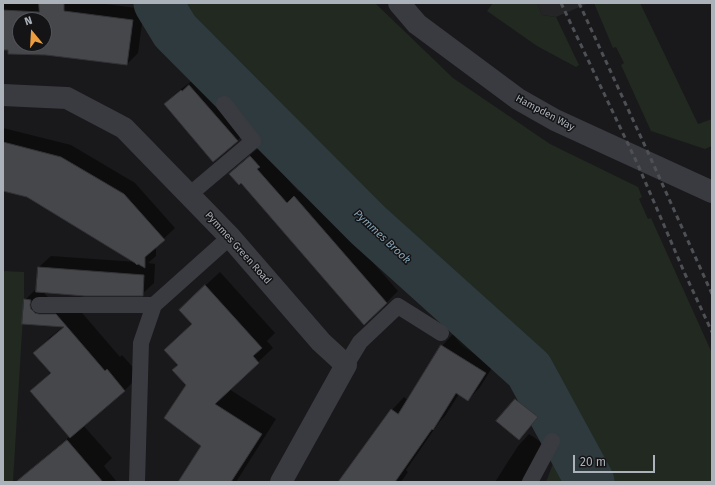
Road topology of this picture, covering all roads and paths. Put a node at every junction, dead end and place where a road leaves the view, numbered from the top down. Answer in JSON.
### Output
{"nodes":[{"id":1,"x":400,"y":3,"type":"edge"},
{"id":2,"x":3,"y":95,"type":"edge"},
{"id":3,"x":224,"y":104,"type":"dead end"},
{"id":4,"x":712,"y":192,"type":"edge"},
{"id":5,"x":189,"y":195,"type":"junction"},
{"id":6,"x":230,"y":237,"type":"junction"},
{"id":7,"x":39,"y":305,"type":"dead end"},
{"id":8,"x":154,"y":305,"type":"junction"},
{"id":9,"x":441,"y":333,"type":"dead end"},
{"id":10,"x":346,"y":366,"type":"junction"},
{"id":11,"x":552,"y":441,"type":"dead end"},
{"id":12,"x":282,"y":481,"type":"edge"},
{"id":13,"x":137,"y":482,"type":"edge"},
{"id":14,"x":530,"y":482,"type":"edge"}],
"edges":[{"from":1,"to":4,"type":"street","name":"Hampden Way"},
{"from":2,"to":5,"type":"street","name":"Pymmes Green Road"},
{"from":3,"to":5,"type":"lane"},
{"from":5,"to":6,"type":"street","name":"Pymmes Green Road"},
{"from":6,"to":8,"type":"lane"},
{"from":6,"to":10,"type":"street","name":"Pymmes Green Road"},
{"from":7,"to":8,"type":"lane"},
{"from":8,"to":13,"type":"lane"},
{"from":9,"to":10,"type":"lane"},
{"from":10,"to":12,"type":"street"},
{"from":11,"to":14,"type":"lane"}]}
